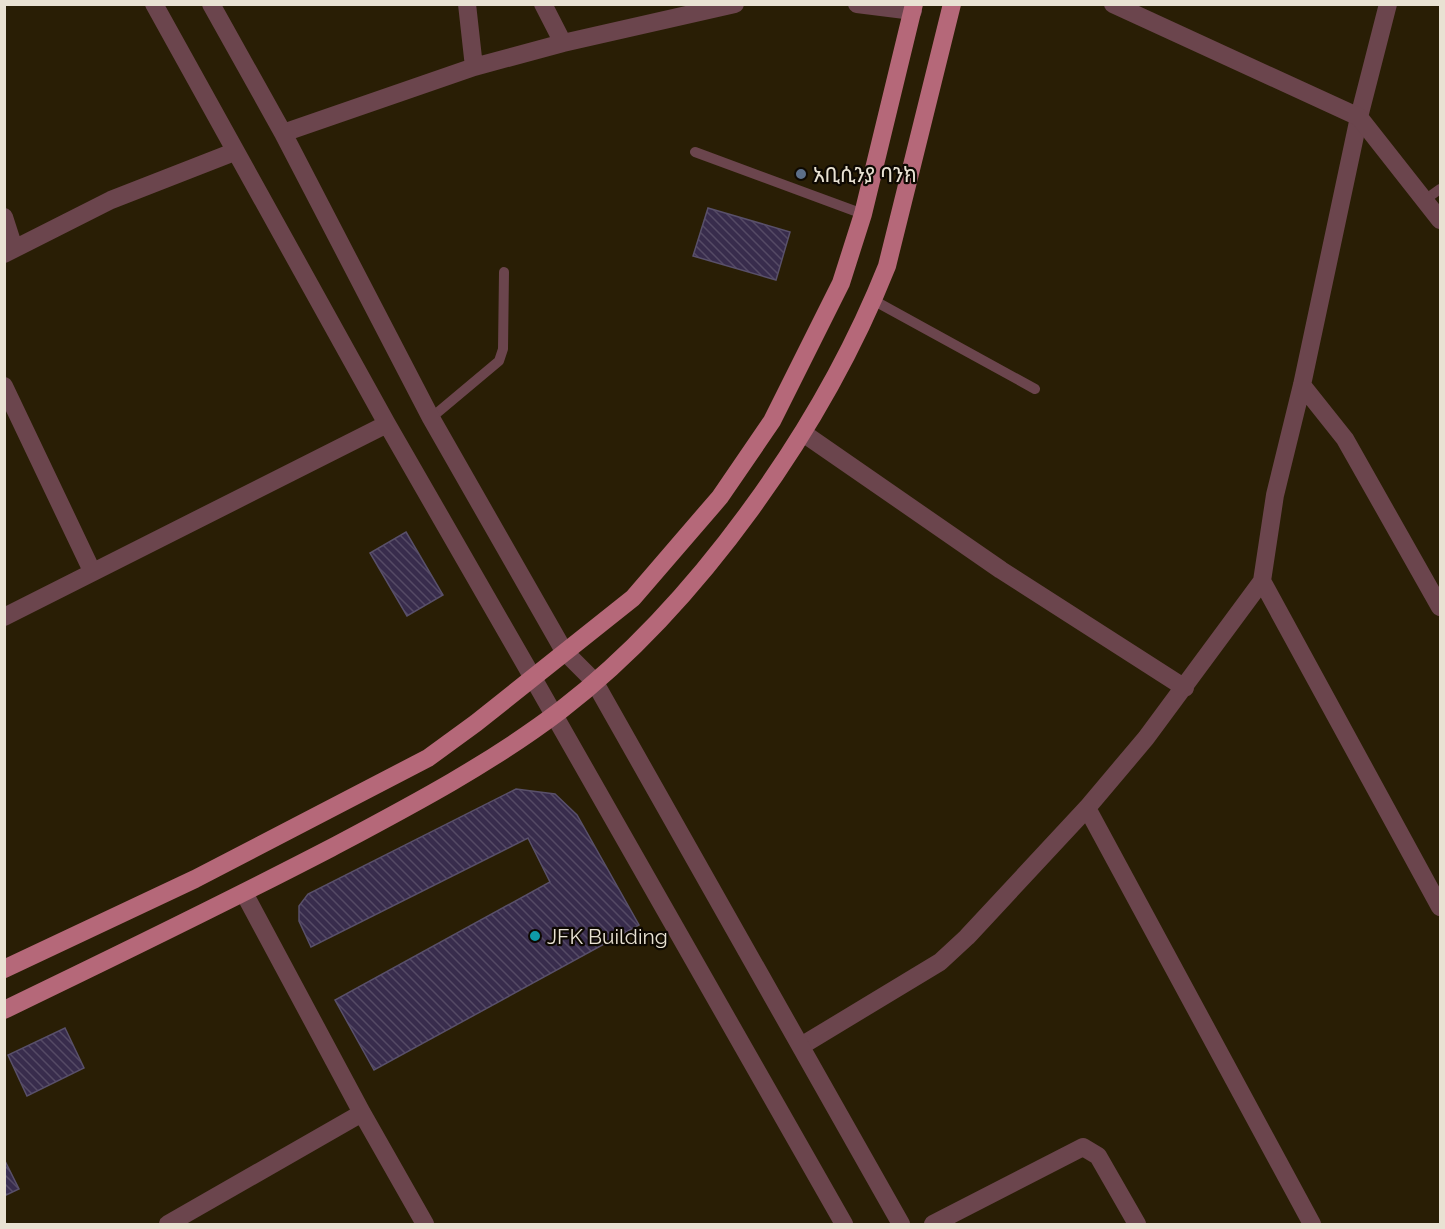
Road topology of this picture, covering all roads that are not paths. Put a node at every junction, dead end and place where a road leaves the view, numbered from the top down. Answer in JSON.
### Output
{"nodes":[{"id":1,"x":154,"y":4,"type":"edge"},
{"id":2,"x":211,"y":4,"type":"edge"},
{"id":3,"x":467,"y":4,"type":"edge"},
{"id":4,"x":543,"y":4,"type":"edge"},
{"id":5,"x":735,"y":4,"type":"edge"},
{"id":6,"x":857,"y":4,"type":"edge"},
{"id":7,"x":951,"y":4,"type":"edge"},
{"id":8,"x":1113,"y":4,"type":"edge"},
{"id":9,"x":1388,"y":4,"type":"edge"},
{"id":10,"x":913,"y":8,"type":"edge"},
{"id":11,"x":562,"y":43,"type":"junction"},
{"id":12,"x":474,"y":67,"type":"junction"},
{"id":13,"x":1359,"y":117,"type":"junction"},
{"id":14,"x":284,"y":133,"type":"junction"},
{"id":15,"x":234,"y":152,"type":"junction"},
{"id":16,"x":695,"y":153,"type":"dead end"},
{"id":17,"x":1433,"y":194,"type":"edge"},
{"id":18,"x":863,"y":214,"type":"junction"},
{"id":19,"x":4,"y":217,"type":"edge"},
{"id":20,"x":1440,"y":220,"type":"edge"},
{"id":21,"x":9,"y":251,"type":"edge"},
{"id":22,"x":504,"y":272,"type":"dead end"},
{"id":23,"x":873,"y":300,"type":"junction"},
{"id":24,"x":1302,"y":385,"type":"junction"},
{"id":25,"x":4,"y":386,"type":"edge"},
{"id":26,"x":1035,"y":389,"type":"dead end"},
{"id":27,"x":431,"y":418,"type":"junction"},
{"id":28,"x":387,"y":424,"type":"junction"},
{"id":29,"x":803,"y":433,"type":"junction"},
{"id":30,"x":92,"y":572,"type":"junction"},
{"id":31,"x":1262,"y":581,"type":"junction"},
{"id":32,"x":1440,"y":607,"type":"edge"},
{"id":33,"x":4,"y":617,"type":"edge"},
{"id":34,"x":564,"y":651,"type":"junction"},
{"id":35,"x":533,"y":678,"type":"junction"},
{"id":36,"x":594,"y":681,"type":"junction"},
{"id":37,"x":1185,"y":688,"type":"junction"},
{"id":38,"x":554,"y":715,"type":"junction"},
{"id":39,"x":1088,"y":808,"type":"junction"},
{"id":40,"x":244,"y":893,"type":"junction"},
{"id":41,"x":1438,"y":895,"type":"edge"},
{"id":42,"x":4,"y":969,"type":"edge"},
{"id":43,"x":4,"y":1010,"type":"edge"},
{"id":44,"x":801,"y":1046,"type":"junction"},
{"id":45,"x":362,"y":1113,"type":"junction"},
{"id":46,"x":168,"y":1224,"type":"edge"},
{"id":47,"x":425,"y":1224,"type":"edge"},
{"id":48,"x":844,"y":1224,"type":"edge"},
{"id":49,"x":901,"y":1224,"type":"edge"},
{"id":50,"x":933,"y":1224,"type":"edge"},
{"id":51,"x":1137,"y":1224,"type":"edge"},
{"id":52,"x":1312,"y":1224,"type":"edge"}],
"edges":[{"from":1,"to":15,"type":"street"},
{"from":2,"to":14,"type":"street"},
{"from":3,"to":12,"type":"street"},
{"from":4,"to":11,"type":"street"},
{"from":5,"to":11,"type":"street"},
{"from":6,"to":10,"type":"street"},
{"from":7,"to":23,"type":"main road"},
{"from":8,"to":13,"type":"street"},
{"from":9,"to":13,"type":"street"},
{"from":10,"to":18,"type":"main road"},
{"from":11,"to":12,"type":"street"},
{"from":12,"to":14,"type":"street"},
{"from":13,"to":17,"type":"street"},
{"from":13,"to":24,"type":"street"},
{"from":14,"to":27,"type":"street"},
{"from":15,"to":21,"type":"street"},
{"from":15,"to":28,"type":"street"},
{"from":16,"to":18,"type":"lane"},
{"from":17,"to":20,"type":"street"},
{"from":18,"to":34,"type":"main road"},
{"from":19,"to":21,"type":"street"},
{"from":22,"to":27,"type":"lane"},
{"from":23,"to":26,"type":"lane"},
{"from":23,"to":29,"type":"main road"},
{"from":24,"to":31,"type":"street"},
{"from":24,"to":32,"type":"street"},
{"from":25,"to":30,"type":"street"},
{"from":27,"to":34,"type":"street"},
{"from":28,"to":30,"type":"street"},
{"from":28,"to":35,"type":"street"},
{"from":29,"to":36,"type":"main road"},
{"from":29,"to":37,"type":"street"},
{"from":30,"to":33,"type":"street"},
{"from":31,"to":37,"type":"street"},
{"from":31,"to":41,"type":"street"},
{"from":34,"to":35,"type":"main road"},
{"from":34,"to":36,"type":"street"},
{"from":35,"to":38,"type":"street"},
{"from":35,"to":42,"type":"main road"},
{"from":36,"to":38,"type":"main road"},
{"from":36,"to":44,"type":"street"},
{"from":37,"to":39,"type":"street"},
{"from":38,"to":40,"type":"main road"},
{"from":38,"to":48,"type":"street"},
{"from":39,"to":44,"type":"street"},
{"from":39,"to":52,"type":"street"},
{"from":40,"to":43,"type":"main road"},
{"from":40,"to":45,"type":"street"},
{"from":44,"to":49,"type":"street"},
{"from":45,"to":46,"type":"street"},
{"from":45,"to":47,"type":"street"},
{"from":50,"to":51,"type":"street"}]}
